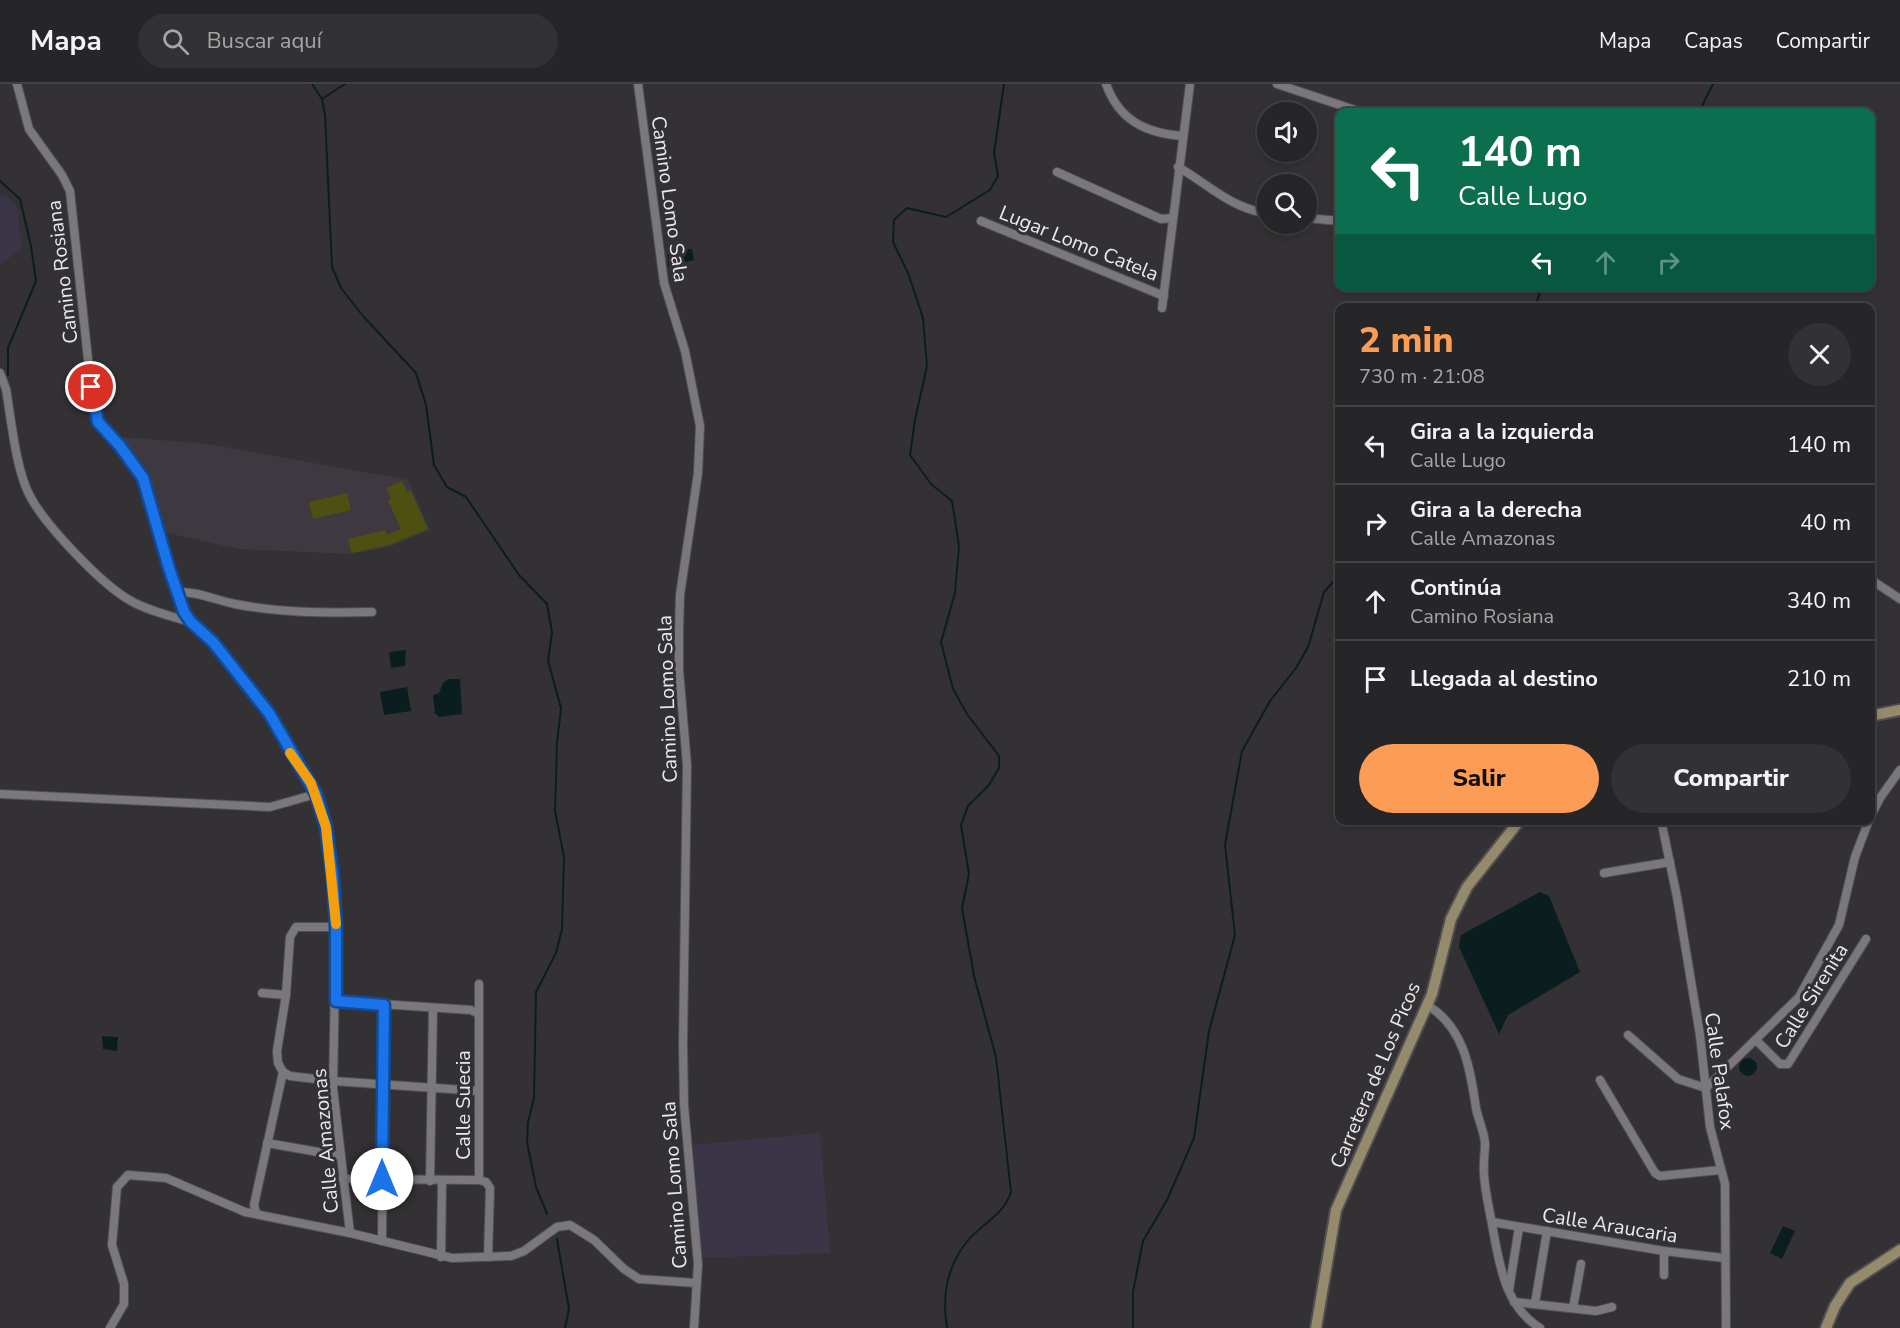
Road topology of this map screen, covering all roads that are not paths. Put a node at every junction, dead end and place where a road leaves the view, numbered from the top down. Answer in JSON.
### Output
{"nodes":[{"id":1,"x":17,"y":84,"type":"edge"},
{"id":2,"x":638,"y":84,"type":"edge"},
{"id":3,"x":1106,"y":84,"type":"edge"},
{"id":4,"x":1190,"y":84,"type":"edge"},
{"id":5,"x":1277,"y":84,"type":"edge"},
{"id":6,"x":1349,"y":108,"type":"edge"},
{"id":7,"x":1182,"y":136,"type":"junction"},
{"id":8,"x":1178,"y":167,"type":"junction"},
{"id":9,"x":1057,"y":172,"type":"dead end"},
{"id":10,"x":1257,"y":212,"type":"edge"},
{"id":11,"x":1172,"y":218,"type":"junction"},
{"id":12,"x":1317,"y":219,"type":"edge"},
{"id":13,"x":981,"y":221,"type":"dead end"},
{"id":14,"x":1335,"y":221,"type":"edge"},
{"id":15,"x":1164,"y":296,"type":"junction"},
{"id":16,"x":1162,"y":308,"type":"dead end"},
{"id":17,"x":0,"y":373,"type":"edge"},
{"id":18,"x":1875,"y":582,"type":"edge"},
{"id":19,"x":176,"y":592,"type":"junction"},
{"id":20,"x":1900,"y":599,"type":"edge"},
{"id":21,"x":372,"y":612,"type":"dead end"},
{"id":22,"x":191,"y":622,"type":"junction"},
{"id":23,"x":1900,"y":710,"type":"edge"},
{"id":24,"x":1875,"y":715,"type":"edge"},
{"id":25,"x":1900,"y":770,"type":"edge"},
{"id":26,"x":0,"y":794,"type":"edge"},
{"id":27,"x":316,"y":794,"type":"junction"},
{"id":28,"x":1875,"y":808,"type":"edge"},
{"id":29,"x":1516,"y":825,"type":"edge"},
{"id":30,"x":1662,"y":825,"type":"edge"},
{"id":31,"x":1868,"y":825,"type":"edge"},
{"id":32,"x":1670,"y":862,"type":"junction"},
{"id":33,"x":1604,"y":873,"type":"dead end"},
{"id":34,"x":336,"y":927,"type":"junction"},
{"id":35,"x":1866,"y":939,"type":"dead end"},
{"id":36,"x":479,"y":984,"type":"dead end"},
{"id":37,"x":262,"y":993,"type":"dead end"},
{"id":38,"x":286,"y":995,"type":"junction"},
{"id":39,"x":336,"y":1001,"type":"junction"},
{"id":40,"x":384,"y":1005,"type":"junction"},
{"id":41,"x":1427,"y":1005,"type":"junction"},
{"id":42,"x":433,"y":1008,"type":"junction"},
{"id":43,"x":477,"y":1013,"type":"junction"},
{"id":44,"x":1628,"y":1035,"type":"dead end"},
{"id":45,"x":1756,"y":1040,"type":"junction"},
{"id":46,"x":283,"y":1072,"type":"junction"},
{"id":47,"x":1600,"y":1080,"type":"dead end"},
{"id":48,"x":333,"y":1081,"type":"junction"},
{"id":49,"x":383,"y":1084,"type":"junction"},
{"id":50,"x":431,"y":1088,"type":"junction"},
{"id":51,"x":1706,"y":1088,"type":"junction"},
{"id":52,"x":479,"y":1090,"type":"junction"},
{"id":53,"x":267,"y":1143,"type":"junction"},
{"id":54,"x":340,"y":1156,"type":"junction"},
{"id":55,"x":1720,"y":1170,"type":"junction"},
{"id":56,"x":343,"y":1179,"type":"junction"},
{"id":57,"x":382,"y":1179,"type":"junction"},
{"id":58,"x":430,"y":1180,"type":"junction"},
{"id":59,"x":479,"y":1180,"type":"junction"},
{"id":60,"x":442,"y":1181,"type":"junction"},
{"id":61,"x":256,"y":1212,"type":"junction"},
{"id":62,"x":1492,"y":1222,"type":"junction"},
{"id":63,"x":1519,"y":1227,"type":"junction"},
{"id":64,"x":1547,"y":1232,"type":"junction"},
{"id":65,"x":350,"y":1233,"type":"junction"},
{"id":66,"x":382,"y":1241,"type":"junction"},
{"id":67,"x":1900,"y":1250,"type":"edge"},
{"id":68,"x":1664,"y":1251,"type":"junction"},
{"id":69,"x":441,"y":1257,"type":"junction"},
{"id":70,"x":488,"y":1257,"type":"junction"},
{"id":71,"x":1724,"y":1258,"type":"junction"},
{"id":72,"x":1581,"y":1264,"type":"dead end"},
{"id":73,"x":1664,"y":1275,"type":"dead end"},
{"id":74,"x":696,"y":1283,"type":"junction"},
{"id":75,"x":1509,"y":1292,"type":"junction"},
{"id":76,"x":1514,"y":1302,"type":"junction"},
{"id":77,"x":1534,"y":1303,"type":"junction"},
{"id":78,"x":1612,"y":1307,"type":"dead end"},
{"id":79,"x":1573,"y":1308,"type":"junction"},
{"id":80,"x":110,"y":1328,"type":"edge"},
{"id":81,"x":694,"y":1328,"type":"edge"},
{"id":82,"x":1316,"y":1328,"type":"edge"},
{"id":83,"x":1540,"y":1328,"type":"edge"},
{"id":84,"x":1726,"y":1328,"type":"edge"},
{"id":85,"x":1826,"y":1328,"type":"edge"}],
"edges":[{"from":1,"to":19,"type":"street","name":"Camino Rosiana"},
{"from":2,"to":74,"type":"street","name":"Camino Lomo Sala"},
{"from":3,"to":7,"type":"street"},
{"from":4,"to":7,"type":"street","name":"Lugar Lomo Catela"},
{"from":5,"to":6,"type":"street"},
{"from":7,"to":8,"type":"street","name":"Lugar Lomo Catela"},
{"from":8,"to":10,"type":"street"},
{"from":8,"to":11,"type":"street","name":"Lugar Lomo Catela"},
{"from":9,"to":11,"type":"street"},
{"from":11,"to":15,"type":"street","name":"Lugar Lomo Catela"},
{"from":12,"to":14,"type":"street"},
{"from":13,"to":15,"type":"street","name":"Lugar Lomo Catela"},
{"from":15,"to":16,"type":"street","name":"Lugar Lomo Catela"},
{"from":17,"to":22,"type":"street"},
{"from":18,"to":20,"type":"street"},
{"from":19,"to":21,"type":"street"},
{"from":19,"to":22,"type":"street","name":"Camino Rosiana"},
{"from":22,"to":27,"type":"street","name":"Calle Amazonas"},
{"from":23,"to":24,"type":"main road"},
{"from":25,"to":28,"type":"street"},
{"from":26,"to":27,"type":"street"},
{"from":27,"to":34,"type":"street","name":"Calle Amazonas"},
{"from":29,"to":41,"type":"main road","name":"Carretera de Los Picos"},
{"from":30,"to":32,"type":"street","name":"Calle Palafox"},
{"from":31,"to":45,"type":"street"},
{"from":32,"to":33,"type":"street"},
{"from":32,"to":51,"type":"street","name":"Calle Palafox"},
{"from":34,"to":38,"type":"street"},
{"from":34,"to":39,"type":"street","name":"Calle Amazonas"},
{"from":35,"to":45,"type":"street","name":"Calle Sirenita"},
{"from":36,"to":43,"type":"street","name":"Calle Suecia"},
{"from":37,"to":38,"type":"street"},
{"from":38,"to":46,"type":"street"},
{"from":39,"to":40,"type":"street"},
{"from":39,"to":48,"type":"street","name":"Calle Amazonas"},
{"from":40,"to":42,"type":"street"},
{"from":40,"to":49,"type":"street"},
{"from":41,"to":62,"type":"street"},
{"from":41,"to":82,"type":"main road","name":"Carretera de Los Picos"},
{"from":42,"to":43,"type":"street"},
{"from":42,"to":50,"type":"street"},
{"from":43,"to":52,"type":"street","name":"Calle Suecia"},
{"from":44,"to":51,"type":"street"},
{"from":45,"to":51,"type":"street"},
{"from":46,"to":48,"type":"street"},
{"from":46,"to":53,"type":"street","name":"Calle Amazonas"},
{"from":47,"to":55,"type":"street"},
{"from":48,"to":49,"type":"street"},
{"from":48,"to":54,"type":"street","name":"Calle Amazonas"},
{"from":49,"to":50,"type":"street"},
{"from":49,"to":57,"type":"street"},
{"from":50,"to":52,"type":"street"},
{"from":50,"to":58,"type":"street"},
{"from":51,"to":55,"type":"street","name":"Calle Palafox"},
{"from":52,"to":59,"type":"street","name":"Calle Suecia"},
{"from":53,"to":54,"type":"street"},
{"from":53,"to":61,"type":"street","name":"Calle Amazonas"},
{"from":54,"to":56,"type":"street","name":"Calle Amazonas"},
{"from":55,"to":71,"type":"street","name":"Calle Palafox"},
{"from":56,"to":57,"type":"street"},
{"from":56,"to":65,"type":"street","name":"Calle Amazonas"},
{"from":57,"to":58,"type":"street"},
{"from":57,"to":66,"type":"street"},
{"from":58,"to":60,"type":"street"},
{"from":59,"to":60,"type":"street"},
{"from":59,"to":70,"type":"street","name":"Calle Suecia"},
{"from":60,"to":69,"type":"street"},
{"from":61,"to":65,"type":"street"},
{"from":61,"to":80,"type":"street"},
{"from":62,"to":63,"type":"street","name":"Calle Araucaria"},
{"from":62,"to":75,"type":"street"},
{"from":63,"to":64,"type":"street","name":"Calle Araucaria"},
{"from":63,"to":75,"type":"street"},
{"from":64,"to":68,"type":"street","name":"Calle Araucaria"},
{"from":64,"to":77,"type":"street"},
{"from":65,"to":66,"type":"street"},
{"from":66,"to":69,"type":"street"},
{"from":67,"to":85,"type":"main road"},
{"from":68,"to":71,"type":"street","name":"Calle Araucaria"},
{"from":68,"to":73,"type":"street"},
{"from":69,"to":70,"type":"street"},
{"from":70,"to":74,"type":"street"},
{"from":71,"to":84,"type":"street","name":"Calle Palafox"},
{"from":72,"to":79,"type":"street"},
{"from":74,"to":81,"type":"street","name":"Camino Lomo Sala"},
{"from":75,"to":76,"type":"street"},
{"from":76,"to":77,"type":"street"},
{"from":76,"to":83,"type":"street"},
{"from":77,"to":79,"type":"street"},
{"from":78,"to":79,"type":"street"}]}
